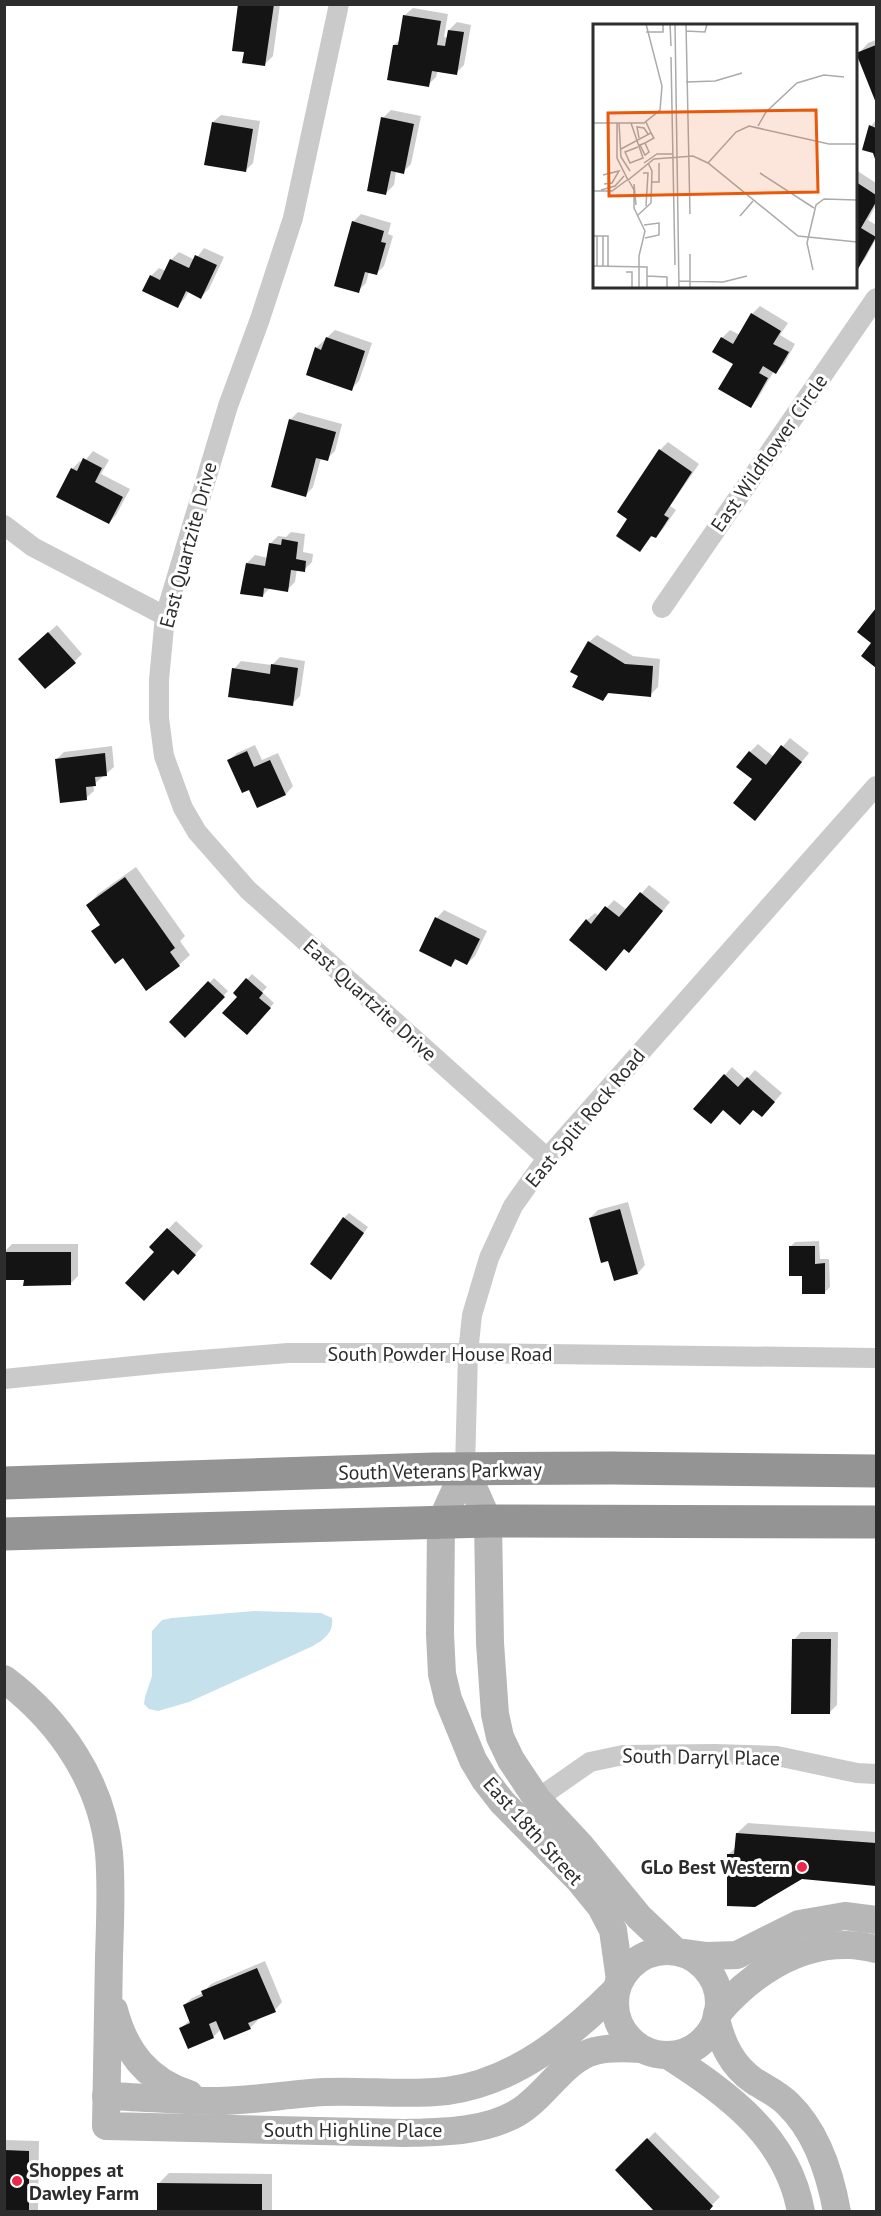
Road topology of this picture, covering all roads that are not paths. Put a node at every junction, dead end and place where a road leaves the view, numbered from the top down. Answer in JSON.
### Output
{"nodes":[{"id":1,"x":339,"y":4,"type":"edge"},
{"id":2,"x":876,"y":298,"type":"edge"},
{"id":3,"x":4,"y":525,"type":"edge"},
{"id":4,"x":662,"y":608,"type":"dead end"},
{"id":5,"x":165,"y":616,"type":"junction"},
{"id":6,"x":876,"y":786,"type":"edge"},
{"id":7,"x":547,"y":1158,"type":"junction"},
{"id":8,"x":468,"y":1353,"type":"junction"},
{"id":9,"x":876,"y":1358,"type":"edge"},
{"id":10,"x":4,"y":1379,"type":"edge"},
{"id":11,"x":465,"y":1469,"type":"junction"},
{"id":12,"x":876,"y":1471,"type":"edge"},
{"id":13,"x":4,"y":1483,"type":"edge"},
{"id":14,"x":488,"y":1521,"type":"junction"},
{"id":15,"x":441,"y":1522,"type":"junction"},
{"id":16,"x":876,"y":1522,"type":"edge"},
{"id":17,"x":4,"y":1534,"type":"edge"},
{"id":18,"x":4,"y":1679,"type":"edge"},
{"id":19,"x":876,"y":1774,"type":"edge"},
{"id":20,"x":537,"y":1799,"type":"junction"},
{"id":21,"x":876,"y":1920,"type":"edge"},
{"id":22,"x":876,"y":1948,"type":"edge"},
{"id":23,"x":680,"y":1952,"type":"junction"},
{"id":24,"x":109,"y":1977,"type":"junction"},
{"id":25,"x":618,"y":1985,"type":"junction"},
{"id":26,"x":716,"y":2017,"type":"junction"},
{"id":27,"x":641,"y":2049,"type":"junction"},
{"id":28,"x":669,"y":2056,"type":"junction"},
{"id":29,"x":106,"y":2096,"type":"junction"},
{"id":30,"x":215,"y":2101,"type":"junction"},
{"id":31,"x":801,"y":2211,"type":"edge"},
{"id":32,"x":837,"y":2211,"type":"edge"}],
"edges":[{"from":1,"to":5,"type":"street","name":"East Quartzite Drive"},
{"from":2,"to":4,"type":"street","name":"East Wildflower Circle"},
{"from":3,"to":5,"type":"street"},
{"from":5,"to":7,"type":"street","name":"East Quartzite Drive"},
{"from":6,"to":7,"type":"street","name":"East Split Rock Road"},
{"from":7,"to":8,"type":"street","name":"East Split Rock Road"},
{"from":8,"to":9,"type":"street","name":"South Powder House Road"},
{"from":8,"to":10,"type":"street","name":"South Powder House Road"},
{"from":8,"to":11,"type":"street","name":"East Split Rock Road"},
{"from":11,"to":12,"type":"highway","name":"South Veterans Parkway"},
{"from":11,"to":13,"type":"highway","name":"South Veterans Parkway"},
{"from":11,"to":14,"type":"street","name":"East Split Rock Road"},
{"from":11,"to":15,"type":"street","name":"East 18th Street"},
{"from":14,"to":15,"type":"highway"},
{"from":14,"to":16,"type":"highway"},
{"from":14,"to":20,"type":"street","name":"East 18th Street"},
{"from":15,"to":17,"type":"highway"},
{"from":15,"to":25,"type":"street","name":"East 18th Street"},
{"from":18,"to":24,"type":"street","name":"South Highline Place"},
{"from":19,"to":20,"type":"street","name":"South Darryl Place"},
{"from":20,"to":23,"type":"street","name":"East 18th Street"},
{"from":21,"to":23,"type":"street"},
{"from":22,"to":26,"type":"street"},
{"from":23,"to":25,"type":"street"},
{"from":23,"to":26,"type":"street","name":"East 18th Street"},
{"from":24,"to":29,"type":"street","name":"South Highline Place"},
{"from":24,"to":30,"type":"street"},
{"from":25,"to":27,"type":"street","name":"East 18th Street"},
{"from":25,"to":30,"type":"street","name":"South Highline Place"},
{"from":26,"to":28,"type":"street"},
{"from":26,"to":32,"type":"street","name":"East 18th Street"},
{"from":27,"to":28,"type":"street"},
{"from":27,"to":29,"type":"street","name":"South Highline Place"},
{"from":28,"to":31,"type":"street"},
{"from":29,"to":30,"type":"street","name":"South Highline Place"}]}
